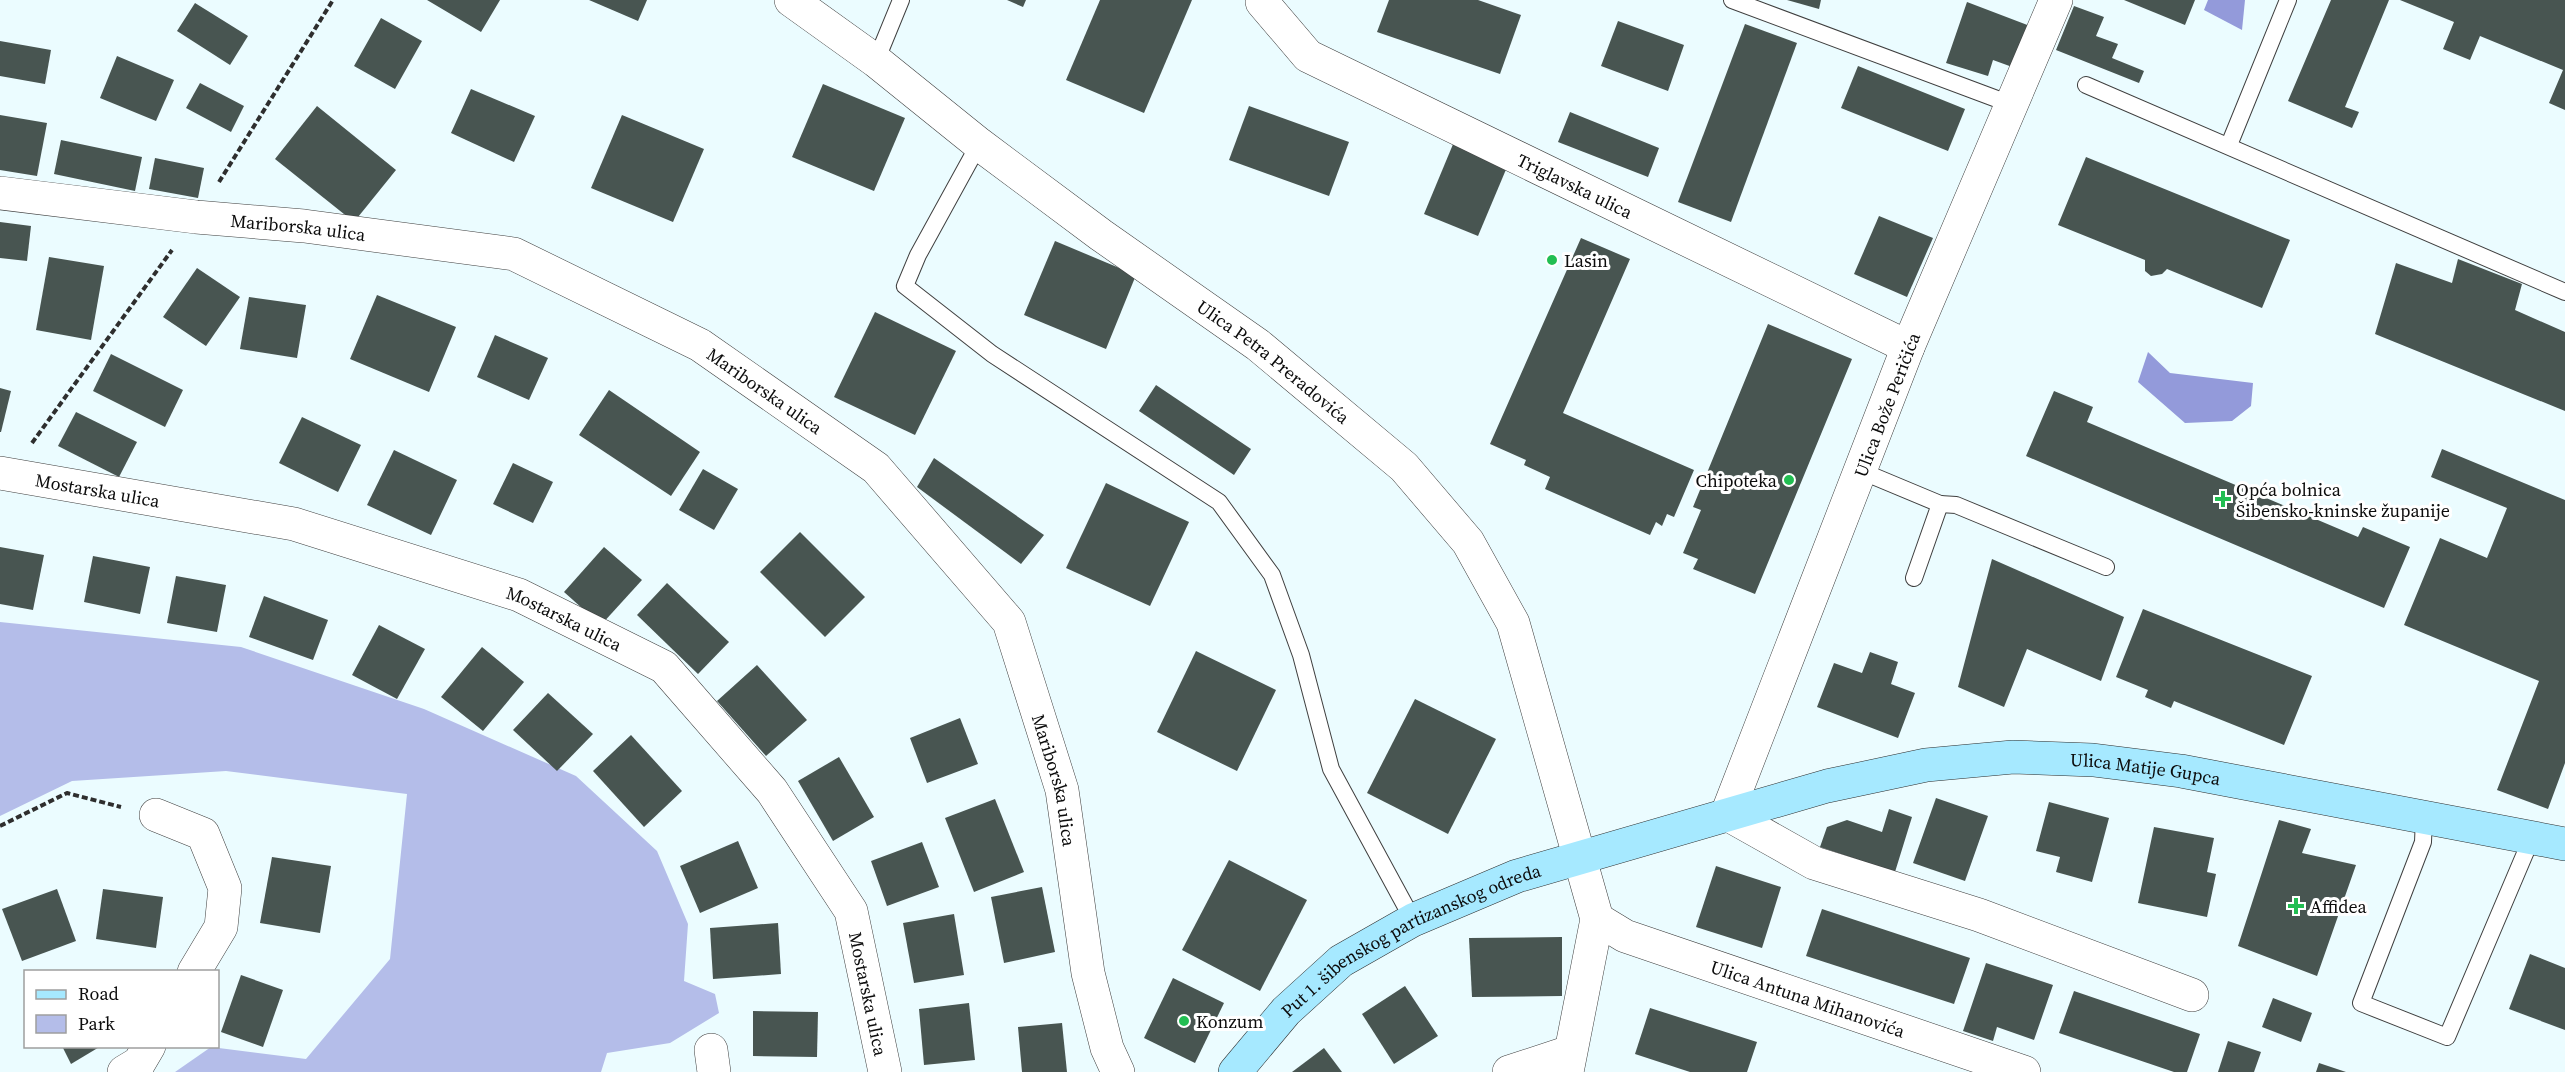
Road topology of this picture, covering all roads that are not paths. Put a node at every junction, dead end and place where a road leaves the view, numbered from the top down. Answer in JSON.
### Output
{"nodes":[{"id":1,"x":791,"y":0,"type":"edge"},
{"id":2,"x":901,"y":0,"type":"edge"},
{"id":3,"x":1263,"y":0,"type":"edge"},
{"id":4,"x":1732,"y":0,"type":"edge"},
{"id":5,"x":2056,"y":0,"type":"edge"},
{"id":6,"x":2288,"y":0,"type":"edge"},
{"id":7,"x":876,"y":61,"type":"junction"},
{"id":8,"x":2086,"y":85,"type":"dead end"},
{"id":9,"x":2013,"y":105,"type":"junction"},
{"id":10,"x":979,"y":144,"type":"junction"},
{"id":11,"x":2229,"y":145,"type":"junction"},
{"id":12,"x":0,"y":193,"type":"edge"},
{"id":13,"x":2565,"y":292,"type":"edge"},
{"id":14,"x":1908,"y":347,"type":"junction"},
{"id":15,"x":1861,"y":471,"type":"junction"},
{"id":16,"x":0,"y":473,"type":"edge"},
{"id":17,"x":1940,"y":504,"type":"junction"},
{"id":18,"x":2106,"y":567,"type":"dead end"},
{"id":19,"x":1914,"y":579,"type":"dead end"},
{"id":20,"x":1727,"y":814,"type":"junction"},
{"id":21,"x":156,"y":815,"type":"road end"},
{"id":22,"x":2424,"y":817,"type":"junction"},
{"id":23,"x":2532,"y":837,"type":"junction"},
{"id":24,"x":2565,"y":843,"type":"edge"},
{"id":25,"x":1579,"y":858,"type":"junction"},
{"id":26,"x":1597,"y":919,"type":"junction"},
{"id":27,"x":1413,"y":920,"type":"junction"},
{"id":28,"x":195,"y":970,"type":"edge"},
{"id":29,"x":2192,"y":995,"type":"dead end"},
{"id":30,"x":148,"y":1048,"type":"edge"},
{"id":31,"x":1568,"y":1062,"type":"edge"},
{"id":32,"x":124,"y":1072,"type":"edge"},
{"id":33,"x":885,"y":1072,"type":"edge"},
{"id":34,"x":1118,"y":1072,"type":"edge"},
{"id":35,"x":1235,"y":1072,"type":"edge"},
{"id":36,"x":1509,"y":1072,"type":"edge"},
{"id":37,"x":2024,"y":1072,"type":"edge"}],
"edges":[{"from":1,"to":7,"type":"street","name":"Ulica Petra Preradovića"},
{"from":2,"to":7,"type":"lane"},
{"from":3,"to":14,"type":"street","name":"Triglavska ulica"},
{"from":4,"to":9,"type":"lane"},
{"from":5,"to":9,"type":"street","name":"Ulica Bože Peričića"},
{"from":6,"to":11,"type":"lane"},
{"from":7,"to":10,"type":"street","name":"Ulica Petra Preradovića"},
{"from":8,"to":11,"type":"lane"},
{"from":9,"to":14,"type":"street","name":"Ulica Bože Peričića"},
{"from":10,"to":25,"type":"street","name":"Ulica Petra Preradovića"},
{"from":10,"to":27,"type":"lane"},
{"from":11,"to":13,"type":"lane"},
{"from":12,"to":34,"type":"street","name":"Mariborska ulica"},
{"from":14,"to":15,"type":"street","name":"Ulica Bože Peričića"},
{"from":15,"to":17,"type":"lane"},
{"from":15,"to":20,"type":"street","name":"Ulica Bože Peričića"},
{"from":16,"to":33,"type":"street","name":"Mostarska ulica"},
{"from":17,"to":18,"type":"lane"},
{"from":17,"to":19,"type":"lane"},
{"from":20,"to":22,"type":"street","name":"Ulica Matije Gupca"},
{"from":20,"to":25,"type":"street","name":"Ulica Matije Gupca"},
{"from":20,"to":29,"type":"street"},
{"from":21,"to":28,"type":"street"},
{"from":22,"to":23,"type":"street","name":"Ulica Matije Gupca"},
{"from":22,"to":23,"type":"lane"},
{"from":23,"to":24,"type":"street","name":"Ulica Matije Gupca"},
{"from":25,"to":26,"type":"street","name":"Ulica Petra Preradovića"},
{"from":25,"to":27,"type":"street","name":"Put 1. šibenskog partizanskog odreda"},
{"from":26,"to":31,"type":"street"},
{"from":26,"to":37,"type":"street","name":"Ulica Antuna Mihanovića"},
{"from":27,"to":35,"type":"street","name":"Put 1. šibenskog partizanskog odreda"},
{"from":30,"to":32,"type":"street"},
{"from":31,"to":36,"type":"street"}]}
